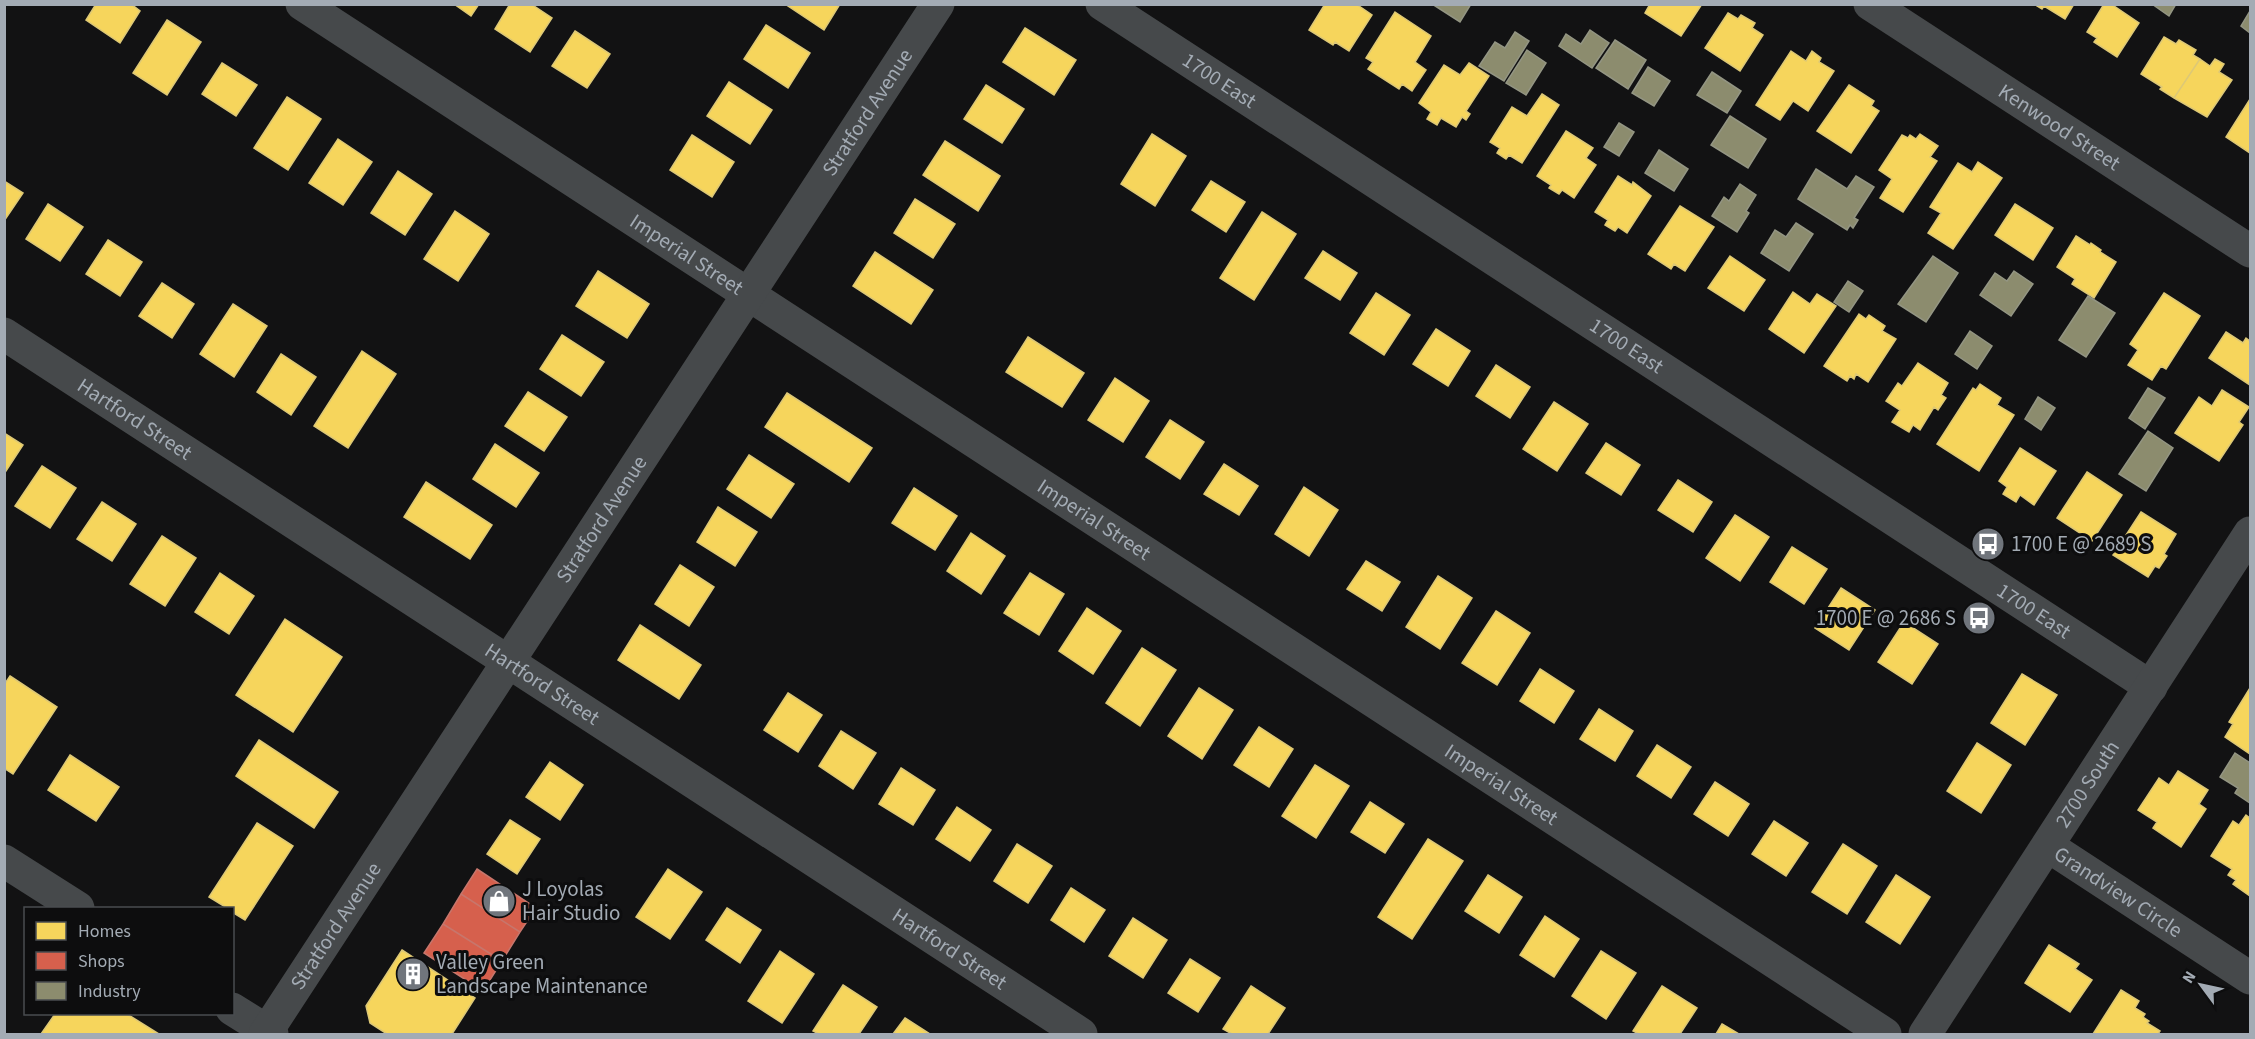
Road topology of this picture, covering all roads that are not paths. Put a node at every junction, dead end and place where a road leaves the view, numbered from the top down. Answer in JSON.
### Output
{"nodes":[{"id":1,"x":302,"y":4,"type":"edge"},
{"id":2,"x":938,"y":4,"type":"edge"},
{"id":3,"x":1102,"y":4,"type":"edge"},
{"id":4,"x":1870,"y":4,"type":"edge"},
{"id":5,"x":2250,"y":251,"type":"edge"},
{"id":6,"x":748,"y":295,"type":"junction"},
{"id":7,"x":4,"y":334,"type":"edge"},
{"id":8,"x":2250,"y":533,"type":"edge"},
{"id":9,"x":508,"y":662,"type":"junction"},
{"id":10,"x":2151,"y":687,"type":"junction"},
{"id":11,"x":2048,"y":846,"type":"junction"},
{"id":12,"x":4,"y":861,"type":"edge"},
{"id":13,"x":75,"y":907,"type":"edge"},
{"id":14,"x":2250,"y":978,"type":"edge"},
{"id":15,"x":234,"y":1010,"type":"edge"},
{"id":16,"x":268,"y":1033,"type":"edge"},
{"id":17,"x":1081,"y":1035,"type":"edge"},
{"id":18,"x":1885,"y":1035,"type":"edge"},
{"id":19,"x":1925,"y":1035,"type":"edge"}],
"edges":[{"from":1,"to":6,"type":"street","name":"Imperial Street"},
{"from":2,"to":6,"type":"street","name":"Stratford Avenue"},
{"from":3,"to":10,"type":"street","name":"1700 East"},
{"from":4,"to":5,"type":"street","name":"Kenwood Street"},
{"from":6,"to":9,"type":"street","name":"Stratford Avenue"},
{"from":6,"to":18,"type":"street","name":"Imperial Street"},
{"from":7,"to":9,"type":"street","name":"Hartford Street"},
{"from":8,"to":10,"type":"street","name":"2700 South"},
{"from":9,"to":16,"type":"street","name":"Stratford Avenue"},
{"from":9,"to":17,"type":"street","name":"Hartford Street"},
{"from":10,"to":11,"type":"street","name":"2700 South"},
{"from":11,"to":14,"type":"street","name":"Grandview Circle"},
{"from":11,"to":19,"type":"street","name":"2700 South"},
{"from":12,"to":13,"type":"street"},
{"from":15,"to":16,"type":"street"}]}
